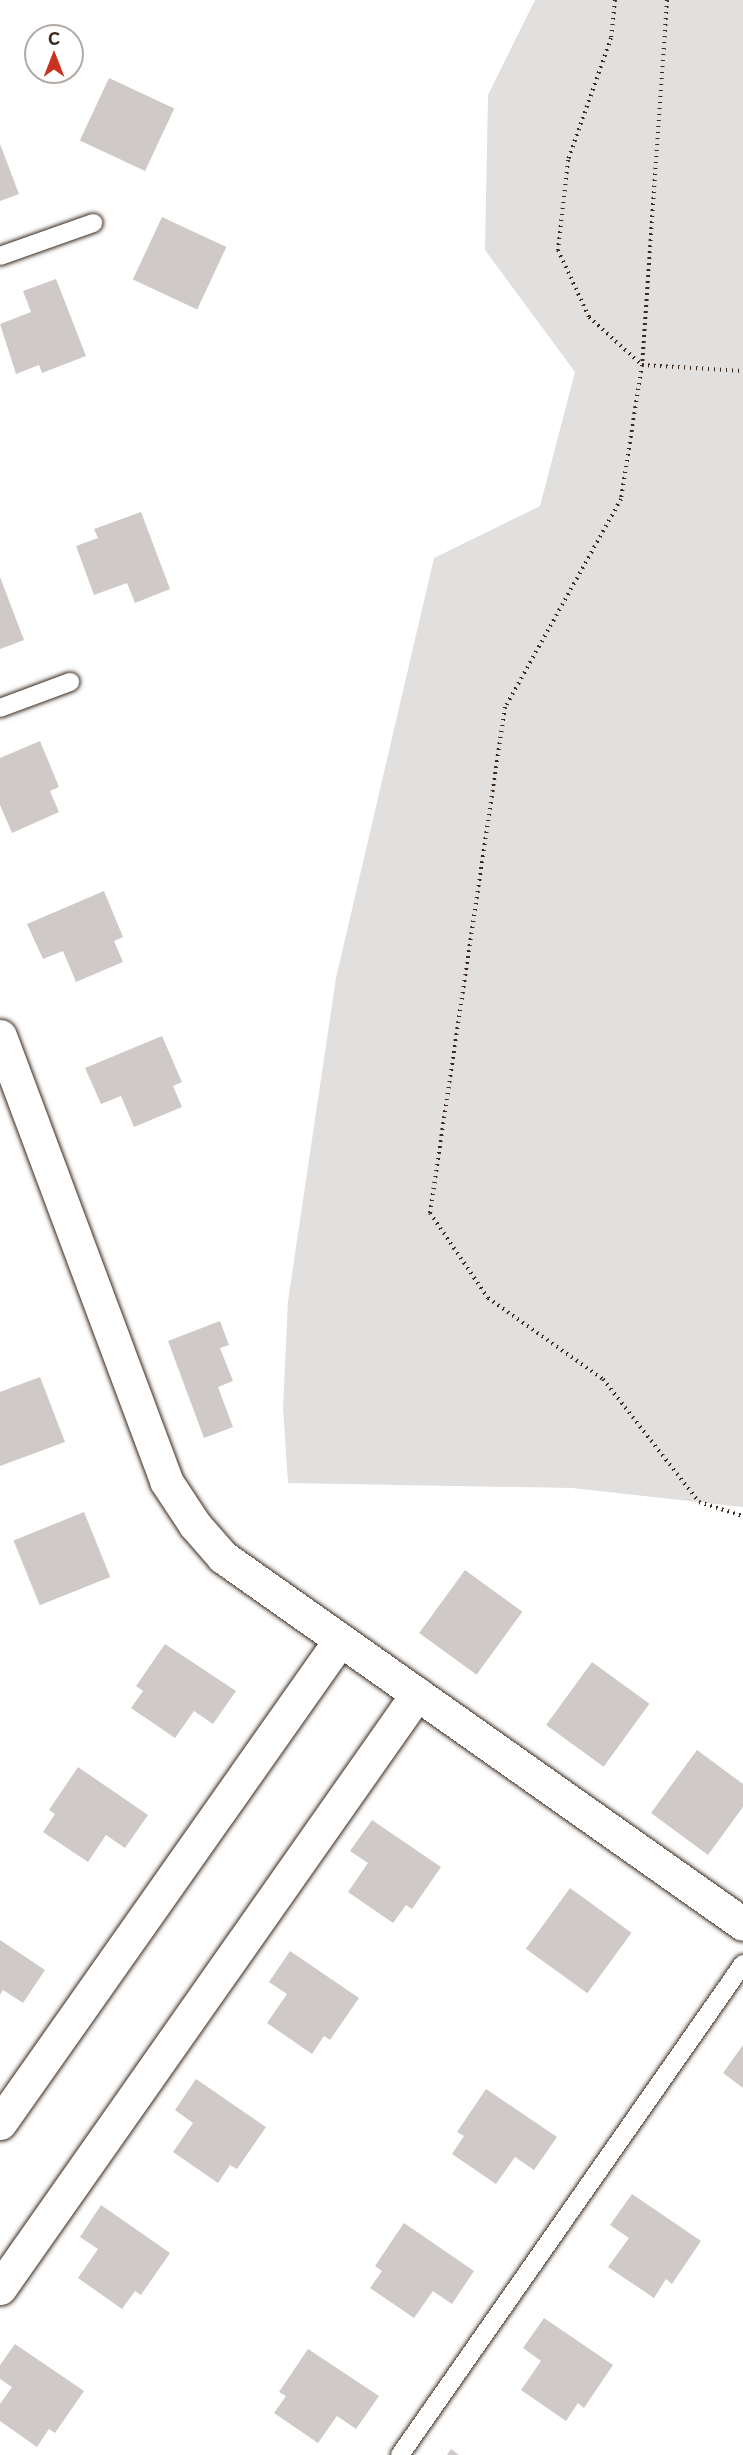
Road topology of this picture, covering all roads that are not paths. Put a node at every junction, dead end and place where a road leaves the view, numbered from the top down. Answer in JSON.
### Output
{"nodes":[{"id":1,"x":93,"y":223,"type":"dead end"},
{"id":2,"x":0,"y":256,"type":"edge"},
{"id":3,"x":70,"y":682,"type":"dead end"},
{"id":4,"x":0,"y":708,"type":"edge"},
{"id":5,"x":0,"y":1036,"type":"edge"},
{"id":6,"x":340,"y":1640,"type":"junction"},
{"id":7,"x":417,"y":1694,"type":"junction"},
{"id":8,"x":742,"y":1922,"type":"edge"},
{"id":9,"x":743,"y":1964,"type":"edge"},
{"id":10,"x":0,"y":2123,"type":"edge"},
{"id":11,"x":0,"y":2288,"type":"edge"},
{"id":12,"x":400,"y":2455,"type":"edge"}],
"edges":[{"from":1,"to":2,"type":"lane"},
{"from":3,"to":4,"type":"lane"},
{"from":5,"to":6,"type":"street"},
{"from":6,"to":7,"type":"street"},
{"from":6,"to":10,"type":"street"},
{"from":7,"to":8,"type":"street"},
{"from":7,"to":11,"type":"street"},
{"from":9,"to":12,"type":"lane"}]}
